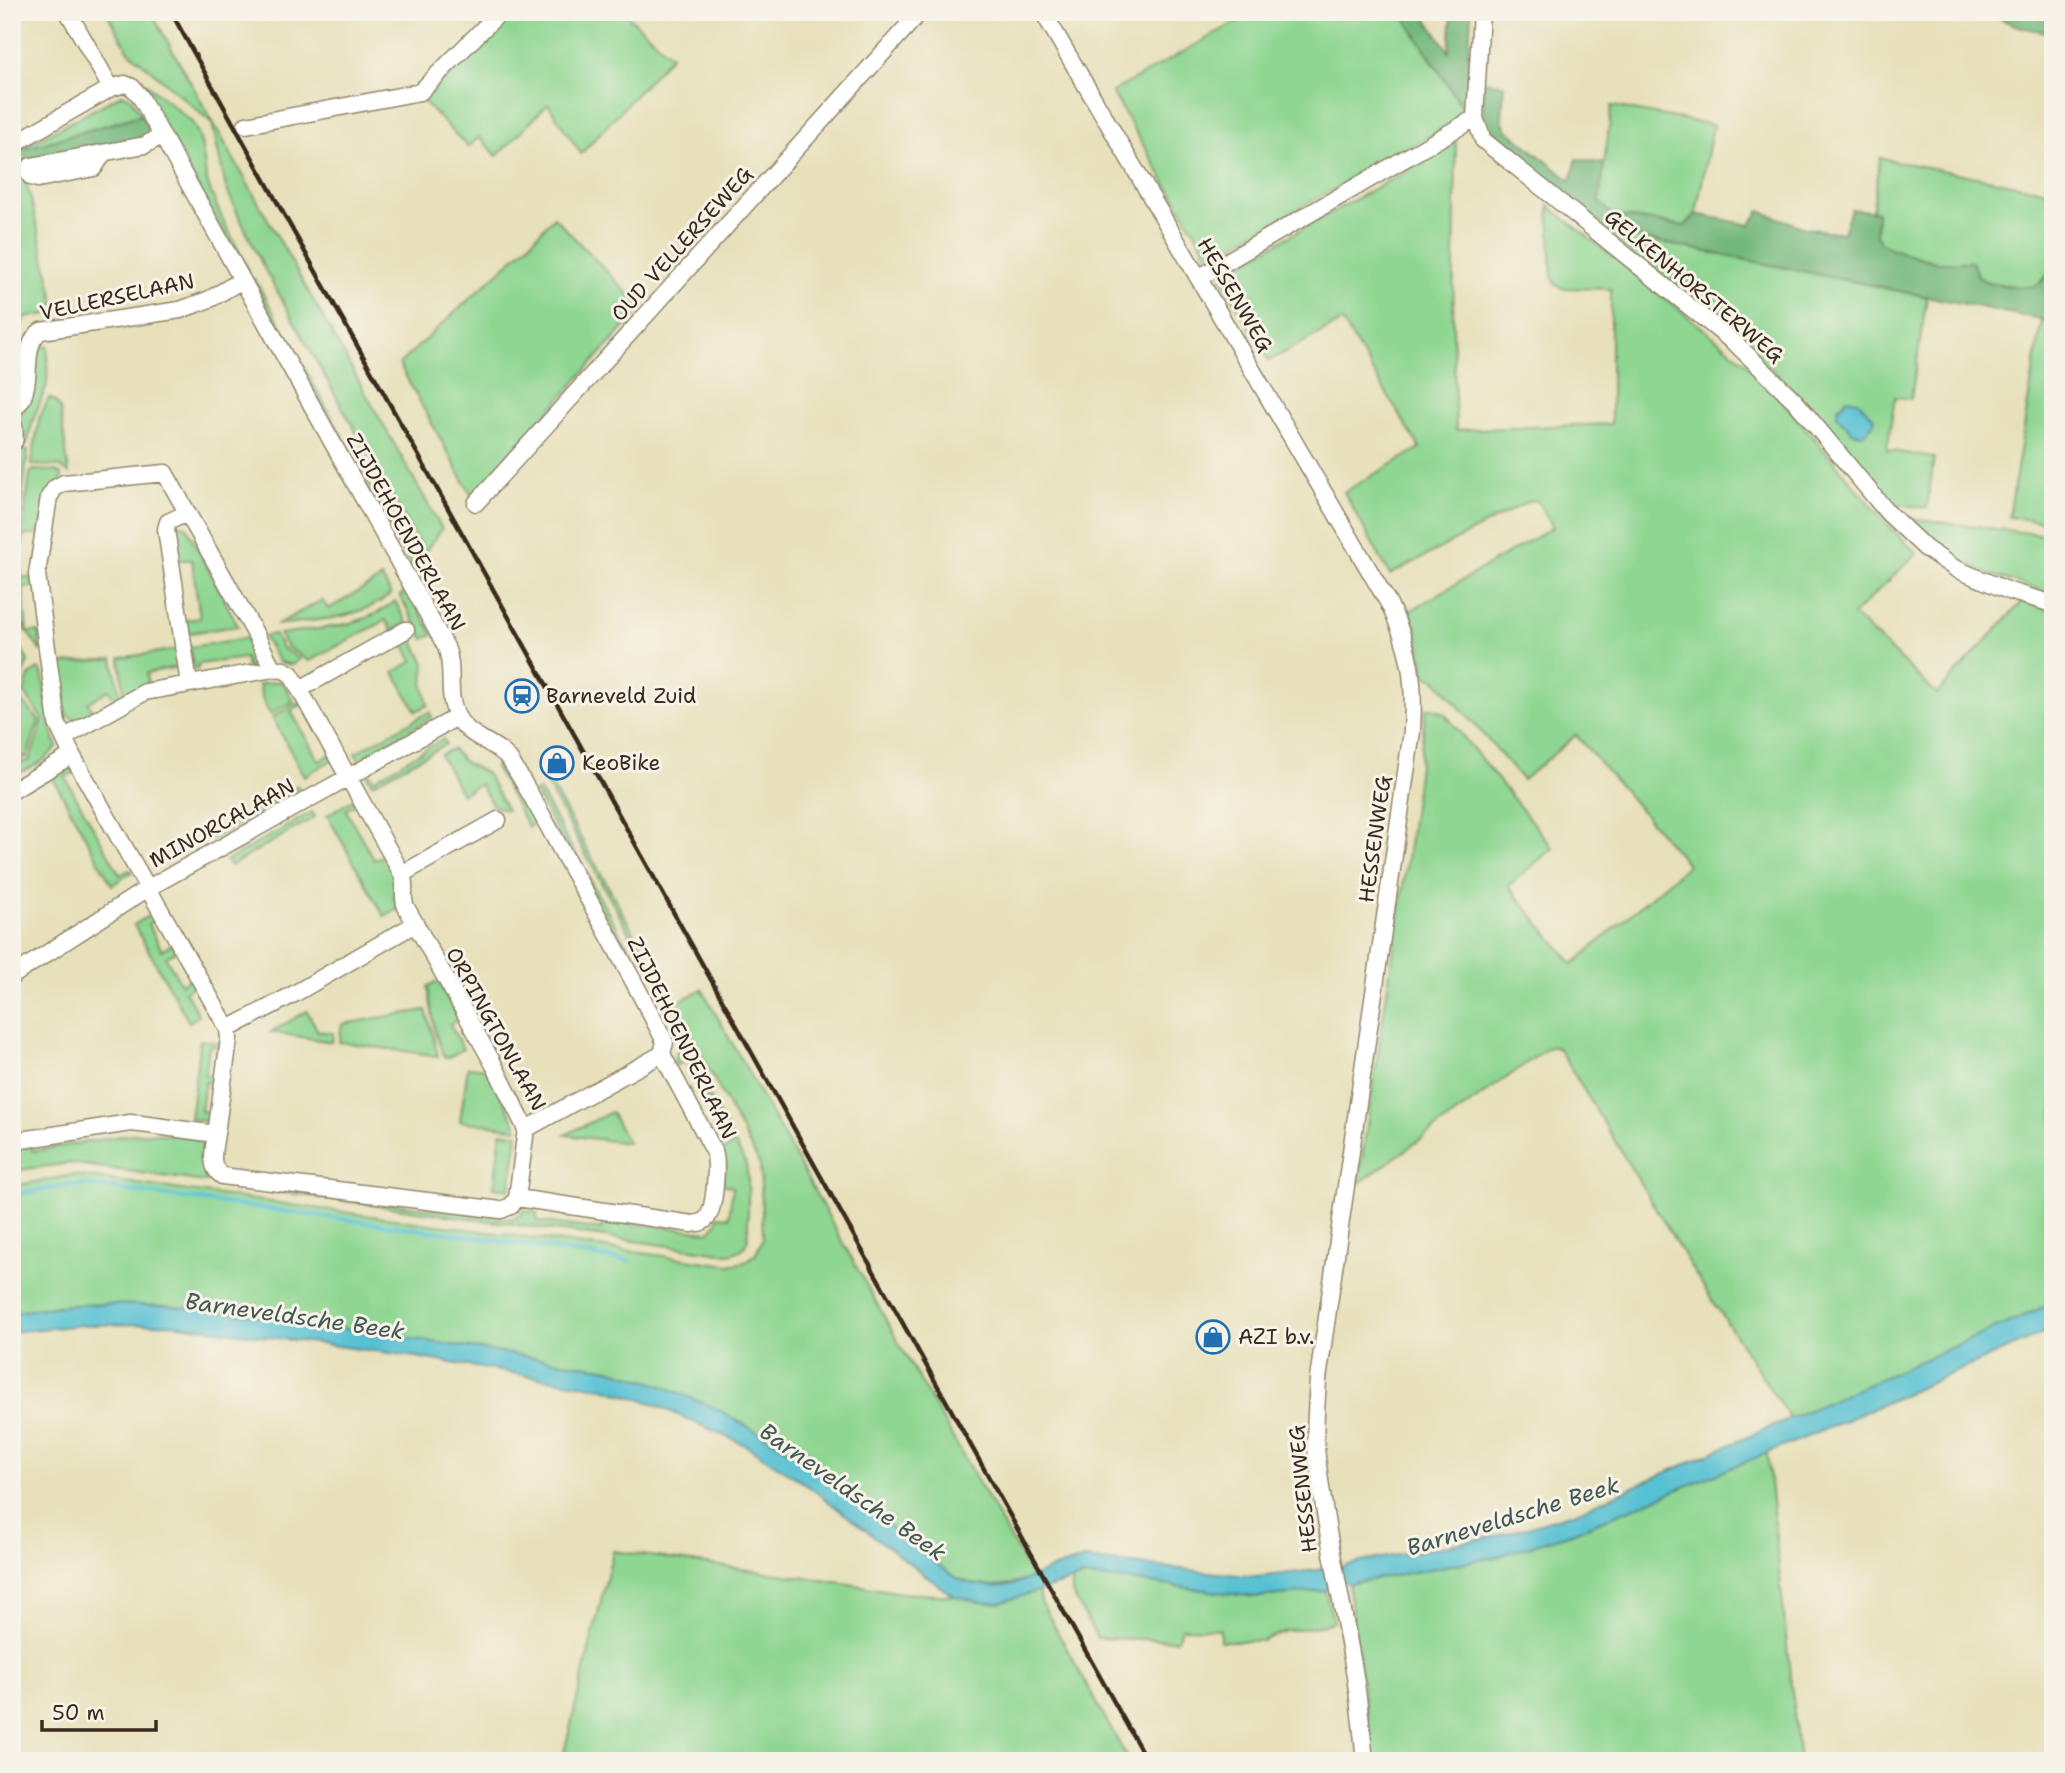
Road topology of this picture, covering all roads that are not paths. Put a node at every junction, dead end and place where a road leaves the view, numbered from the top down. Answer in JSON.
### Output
{"nodes":[{"id":1,"x":68,"y":12,"type":"edge"},
{"id":2,"x":500,"y":12,"type":"edge"},
{"id":3,"x":920,"y":12,"type":"edge"},
{"id":4,"x":1043,"y":12,"type":"edge"},
{"id":5,"x":1480,"y":12,"type":"edge"},
{"id":6,"x":111,"y":88,"type":"junction"},
{"id":7,"x":1475,"y":118,"type":"junction"},
{"id":8,"x":246,"y":125,"type":"dead end"},
{"id":9,"x":161,"y":136,"type":"junction"},
{"id":10,"x":12,"y":145,"type":"edge"},
{"id":11,"x":103,"y":154,"type":"dead end"},
{"id":12,"x":1200,"y":277,"type":"junction"},
{"id":13,"x":242,"y":280,"type":"junction"},
{"id":14,"x":12,"y":411,"type":"edge"},
{"id":15,"x":12,"y":428,"type":"edge"},
{"id":16,"x":12,"y":440,"type":"edge"},
{"id":17,"x":476,"y":503,"type":"dead end"},
{"id":18,"x":187,"y":513,"type":"junction"},
{"id":19,"x":2053,"y":604,"type":"edge"},
{"id":20,"x":406,"y":630,"type":"dead end"},
{"id":21,"x":273,"y":669,"type":"junction"},
{"id":22,"x":189,"y":684,"type":"junction"},
{"id":23,"x":300,"y":689,"type":"junction"},
{"id":24,"x":457,"y":717,"type":"junction"},
{"id":25,"x":65,"y":737,"type":"junction"},
{"id":26,"x":72,"y":755,"type":"junction"},
{"id":27,"x":348,"y":778,"type":"junction"},
{"id":28,"x":12,"y":791,"type":"edge"},
{"id":29,"x":498,"y":820,"type":"dead end"},
{"id":30,"x":402,"y":874,"type":"junction"},
{"id":31,"x":148,"y":888,"type":"junction"},
{"id":32,"x":415,"y":924,"type":"junction"},
{"id":33,"x":12,"y":976,"type":"edge"},
{"id":34,"x":228,"y":1029,"type":"junction"},
{"id":35,"x":662,"y":1054,"type":"junction"},
{"id":36,"x":526,"y":1129,"type":"junction"},
{"id":37,"x":216,"y":1134,"type":"junction"},
{"id":38,"x":15,"y":1141,"type":"dead end"},
{"id":39,"x":517,"y":1198,"type":"junction"},
{"id":40,"x":1365,"y":1761,"type":"edge"}],
"edges":[{"from":1,"to":6,"type":"street"},
{"from":2,"to":8,"type":"street"},
{"from":3,"to":17,"type":"street","name":"OUD VELLERSEWEG"},
{"from":4,"to":12,"type":"street","name":"HESSENWEG"},
{"from":5,"to":7,"type":"street"},
{"from":6,"to":9,"type":"street","name":"ZIJDEHOENDERLAAN"},
{"from":6,"to":10,"type":"street"},
{"from":7,"to":12,"type":"street"},
{"from":7,"to":19,"type":"street","name":"GELKENHORSTERWEG"},
{"from":9,"to":11,"type":"street"},
{"from":9,"to":13,"type":"street","name":"ZIJDEHOENDERLAAN"},
{"from":12,"to":40,"type":"street","name":"HESSENWEG"},
{"from":13,"to":14,"type":"street","name":"VELLERSELAAN"},
{"from":13,"to":24,"type":"street","name":"ZIJDEHOENDERLAAN"},
{"from":15,"to":16,"type":"street"},
{"from":18,"to":21,"type":"street"},
{"from":18,"to":22,"type":"street"},
{"from":18,"to":25,"type":"street"},
{"from":20,"to":23,"type":"street"},
{"from":21,"to":22,"type":"street"},
{"from":21,"to":23,"type":"street"},
{"from":22,"to":25,"type":"street"},
{"from":23,"to":27,"type":"street","name":"ORPINGTONLAAN"},
{"from":24,"to":27,"type":"street","name":"MINORCALAAN"},
{"from":24,"to":35,"type":"street","name":"ZIJDEHOENDERLAAN"},
{"from":25,"to":26,"type":"street"},
{"from":26,"to":28,"type":"street"},
{"from":26,"to":31,"type":"street"},
{"from":27,"to":30,"type":"street","name":"ORPINGTONLAAN"},
{"from":27,"to":31,"type":"street","name":"MINORCALAAN"},
{"from":29,"to":30,"type":"street"},
{"from":30,"to":32,"type":"street","name":"ORPINGTONLAAN"},
{"from":31,"to":33,"type":"street","name":"MINORCALAAN"},
{"from":31,"to":34,"type":"street"},
{"from":32,"to":34,"type":"street"},
{"from":32,"to":36,"type":"street","name":"ORPINGTONLAAN"},
{"from":34,"to":37,"type":"street","name":"ZIJDEHOENDERLAAN"},
{"from":35,"to":36,"type":"street"},
{"from":35,"to":39,"type":"street","name":"ZIJDEHOENDERLAAN"},
{"from":36,"to":39,"type":"street","name":"ORPINGTONLAAN"},
{"from":37,"to":38,"type":"street"},
{"from":37,"to":39,"type":"street","name":"ZIJDEHOENDERLAAN"}]}
